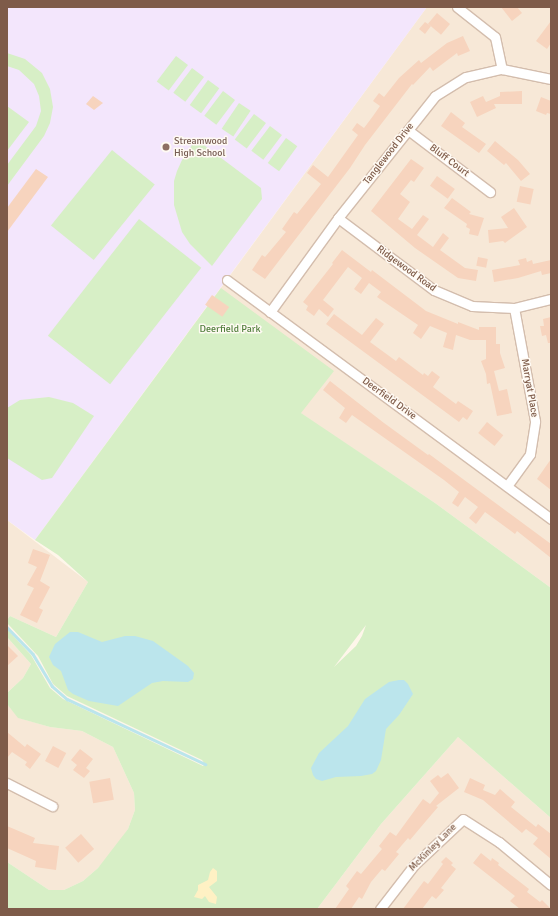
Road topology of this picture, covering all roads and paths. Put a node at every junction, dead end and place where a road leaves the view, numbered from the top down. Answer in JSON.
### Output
{"nodes":[{"id":1,"x":457,"y":7,"type":"edge"},
{"id":2,"x":502,"y":69,"type":"junction"},
{"id":3,"x":551,"y":79,"type":"edge"},
{"id":4,"x":408,"y":130,"type":"junction"},
{"id":5,"x":490,"y":192,"type":"dead end"},
{"id":6,"x":338,"y":218,"type":"junction"},
{"id":7,"x":227,"y":280,"type":"dead end"},
{"id":8,"x":551,"y":299,"type":"edge"},
{"id":9,"x":514,"y":308,"type":"junction"},
{"id":10,"x":270,"y":312,"type":"junction"},
{"id":11,"x":507,"y":486,"type":"junction"},
{"id":12,"x":551,"y":520,"type":"edge"},
{"id":13,"x":7,"y":783,"type":"edge"},
{"id":14,"x":52,"y":806,"type":"dead end"},
{"id":15,"x":551,"y":885,"type":"edge"},
{"id":16,"x":380,"y":909,"type":"edge"}],
"edges":[{"from":1,"to":2,"type":"street"},
{"from":2,"to":3,"type":"street","name":"Tanglewood Drive"},
{"from":2,"to":4,"type":"street","name":"Tanglewood Drive"},
{"from":4,"to":5,"type":"street","name":"Bluff Court"},
{"from":4,"to":6,"type":"street","name":"Tanglewood Drive"},
{"from":6,"to":9,"type":"street","name":"Ridgewood Road"},
{"from":6,"to":10,"type":"street","name":"Tanglewood Drive"},
{"from":7,"to":10,"type":"street","name":"Deerfield Drive"},
{"from":8,"to":9,"type":"street","name":"Ridgewood Road"},
{"from":9,"to":11,"type":"street","name":"Marryat Place"},
{"from":10,"to":11,"type":"street","name":"Deerfield Drive"},
{"from":11,"to":12,"type":"street","name":"Deerfield Drive"},
{"from":13,"to":14,"type":"street"},
{"from":15,"to":16,"type":"street","name":"McKinley Lane"}]}
